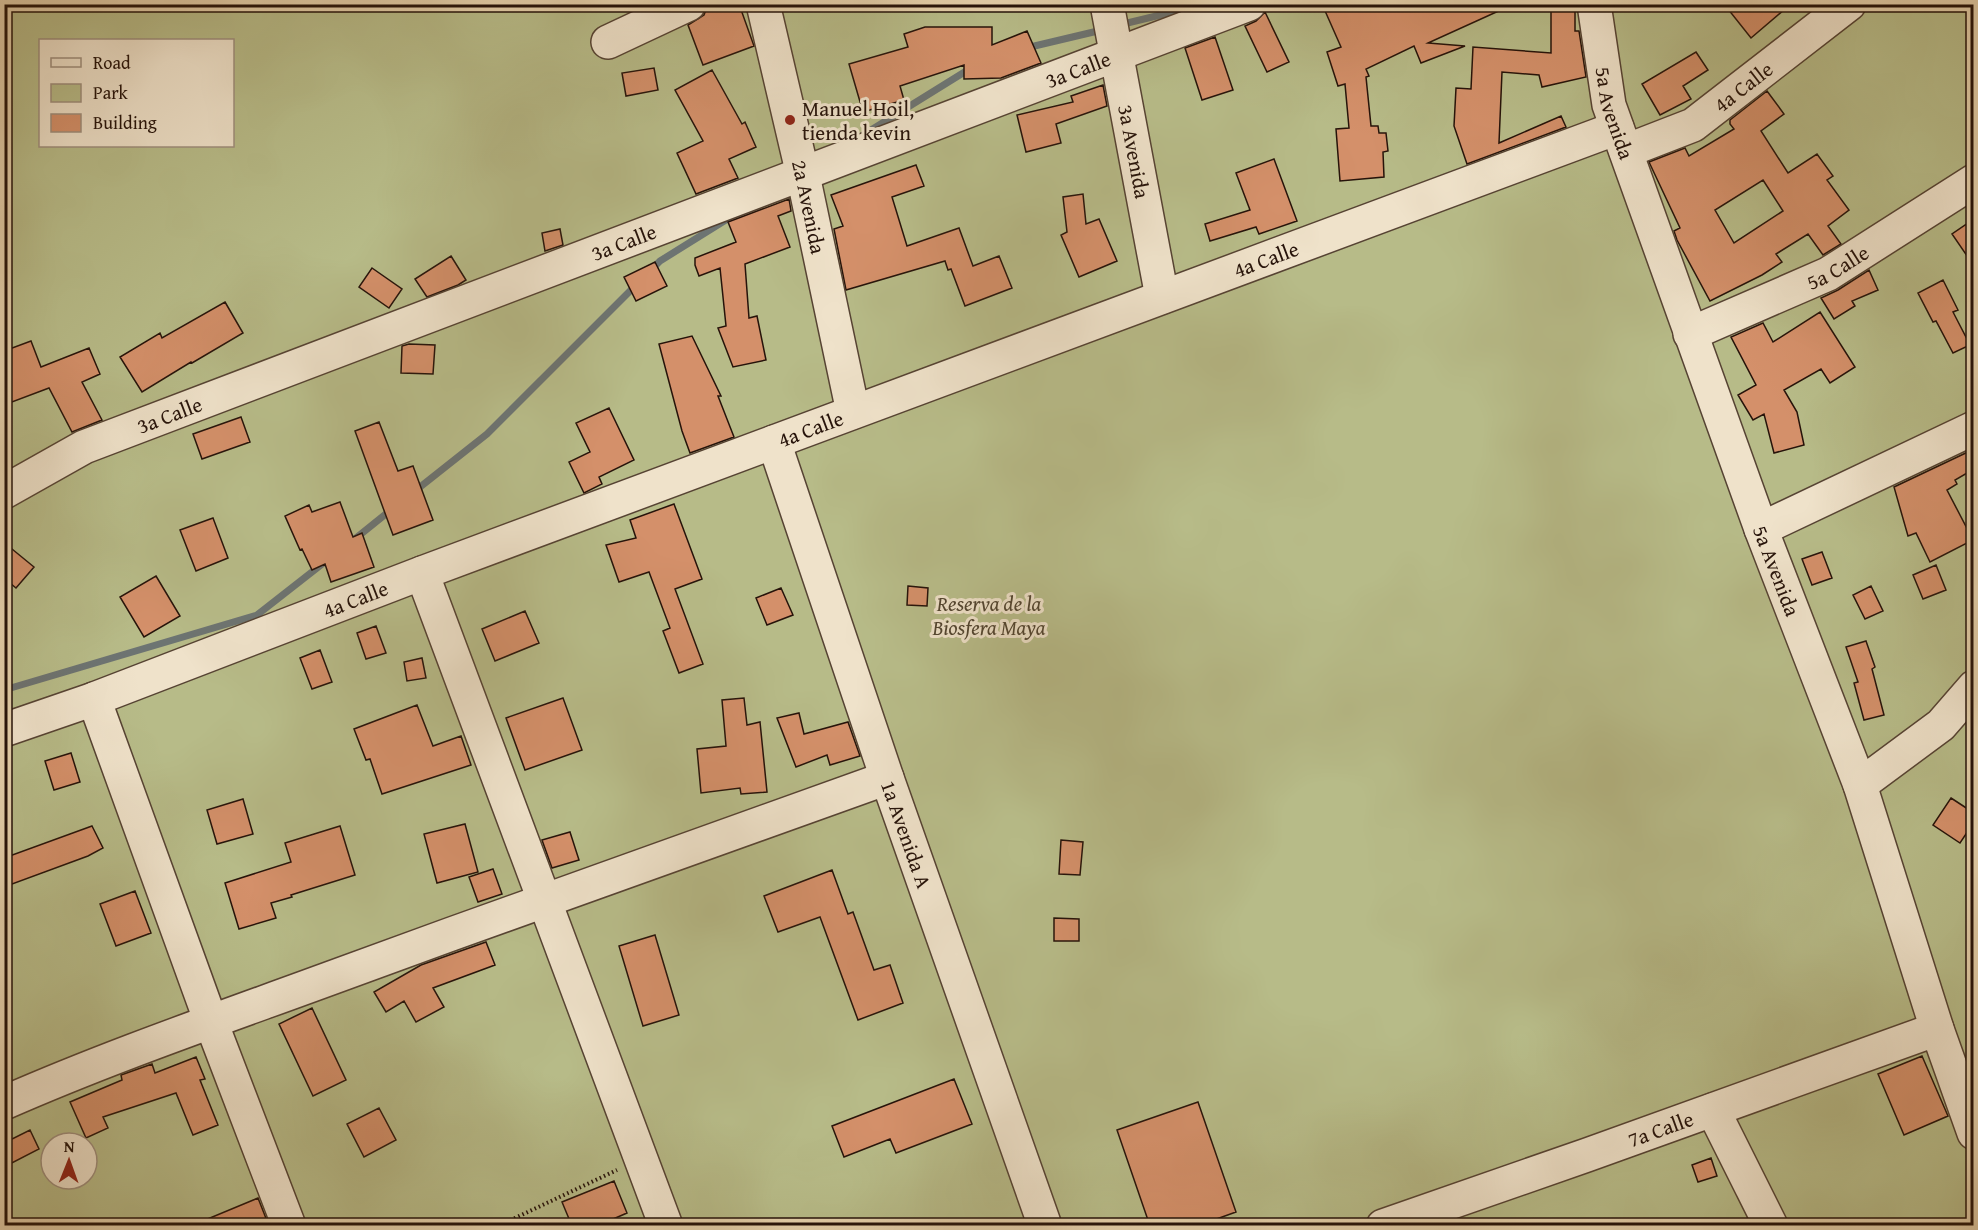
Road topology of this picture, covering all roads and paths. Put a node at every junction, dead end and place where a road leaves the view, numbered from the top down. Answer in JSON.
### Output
{"nodes":[{"id":1,"x":689,"y":4,"type":"edge"},
{"id":2,"x":763,"y":4,"type":"edge"},
{"id":3,"x":1107,"y":4,"type":"edge"},
{"id":4,"x":1249,"y":4,"type":"edge"},
{"id":5,"x":1594,"y":4,"type":"edge"},
{"id":6,"x":1850,"y":4,"type":"edge"},
{"id":7,"x":608,"y":42,"type":"dead end"},
{"id":8,"x":1117,"y":55,"type":"junction"},
{"id":9,"x":1622,"y":139,"type":"junction"},
{"id":10,"x":803,"y":175,"type":"junction"},
{"id":11,"x":1974,"y":181,"type":"edge"},
{"id":12,"x":1162,"y":297,"type":"junction"},
{"id":13,"x":1690,"y":334,"type":"junction"},
{"id":14,"x":854,"y":412,"type":"junction"},
{"id":15,"x":1974,"y":428,"type":"edge"},
{"id":16,"x":774,"y":442,"type":"junction"},
{"id":17,"x":4,"y":492,"type":"edge"},
{"id":18,"x":1761,"y":529,"type":"junction"},
{"id":19,"x":422,"y":573,"type":"junction"},
{"id":20,"x":1974,"y":687,"type":"edge"},
{"id":21,"x":94,"y":699,"type":"junction"},
{"id":22,"x":4,"y":730,"type":"edge"},
{"id":23,"x":887,"y":778,"type":"junction"},
{"id":24,"x":1860,"y":785,"type":"junction"},
{"id":25,"x":543,"y":900,"type":"junction"},
{"id":26,"x":211,"y":1022,"type":"junction"},
{"id":27,"x":1937,"y":1029,"type":"junction"},
{"id":28,"x":4,"y":1103,"type":"edge"},
{"id":29,"x":1713,"y":1110,"type":"junction"},
{"id":30,"x":1974,"y":1133,"type":"edge"},
{"id":31,"x":642,"y":1158,"type":"junction"},
{"id":32,"x":289,"y":1226,"type":"edge"},
{"id":33,"x":498,"y":1226,"type":"edge"},
{"id":34,"x":666,"y":1226,"type":"edge"},
{"id":35,"x":1045,"y":1226,"type":"edge"},
{"id":36,"x":1383,"y":1226,"type":"edge"},
{"id":37,"x":1771,"y":1226,"type":"edge"}],
"edges":[{"from":1,"to":7,"type":"street"},
{"from":2,"to":10,"type":"street","name":"2a Avenida"},
{"from":3,"to":8,"type":"street","name":"3a Avenida"},
{"from":4,"to":8,"type":"street","name":"3a Calle"},
{"from":5,"to":9,"type":"street","name":"5a Avenida"},
{"from":6,"to":9,"type":"street","name":"4a Calle"},
{"from":8,"to":10,"type":"street","name":"3a Calle"},
{"from":8,"to":12,"type":"street","name":"3a Avenida"},
{"from":9,"to":12,"type":"street","name":"4a Calle"},
{"from":9,"to":13,"type":"street","name":"5a Avenida"},
{"from":10,"to":14,"type":"street","name":"2a Avenida"},
{"from":10,"to":17,"type":"street","name":"3a Calle"},
{"from":11,"to":13,"type":"street","name":"5a Calle"},
{"from":12,"to":14,"type":"street","name":"4a Calle"},
{"from":13,"to":18,"type":"street","name":"5a Avenida"},
{"from":14,"to":16,"type":"street","name":"4a Calle"},
{"from":15,"to":18,"type":"street"},
{"from":16,"to":19,"type":"street","name":"4a Calle"},
{"from":16,"to":23,"type":"street","name":"1a Avenida A"},
{"from":18,"to":24,"type":"street","name":"5a Avenida"},
{"from":19,"to":21,"type":"street","name":"4a Calle"},
{"from":19,"to":25,"type":"street"},
{"from":20,"to":24,"type":"street"},
{"from":21,"to":22,"type":"street","name":"4a Calle"},
{"from":21,"to":26,"type":"street"},
{"from":23,"to":25,"type":"street"},
{"from":23,"to":35,"type":"street","name":"1a Avenida A"},
{"from":24,"to":27,"type":"street","name":"5a Avenida"},
{"from":25,"to":26,"type":"street"},
{"from":25,"to":31,"type":"street"},
{"from":26,"to":28,"type":"street"},
{"from":26,"to":32,"type":"street"},
{"from":27,"to":29,"type":"street","name":"7a Calle"},
{"from":27,"to":30,"type":"street","name":"5a Avenida"},
{"from":29,"to":36,"type":"street","name":"7a Calle"},
{"from":29,"to":37,"type":"street"},
{"from":31,"to":33,"type":"path"},
{"from":31,"to":34,"type":"street"}]}
